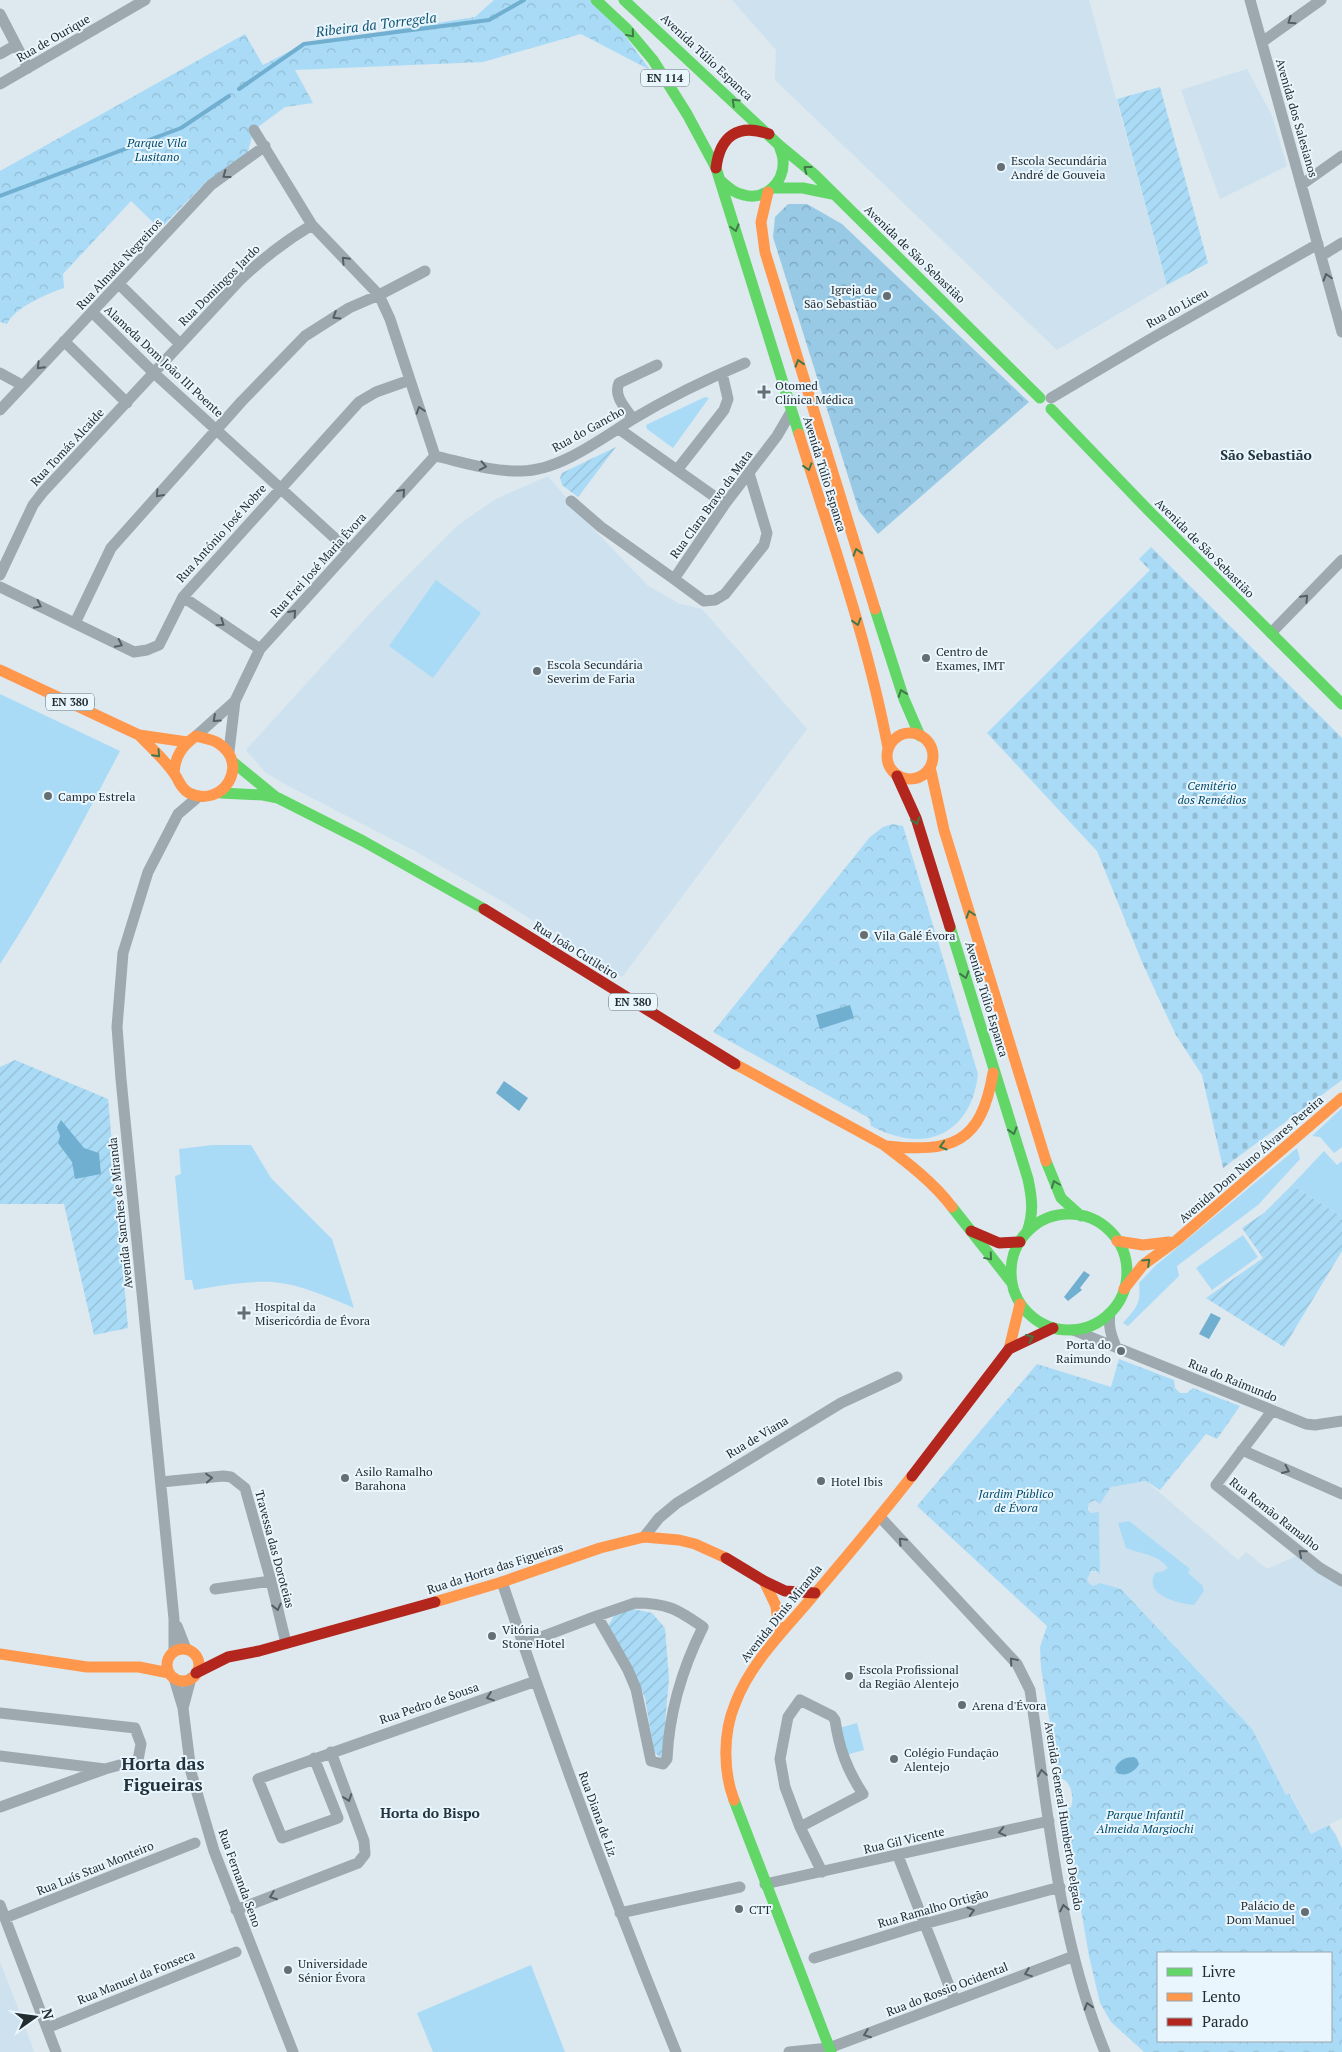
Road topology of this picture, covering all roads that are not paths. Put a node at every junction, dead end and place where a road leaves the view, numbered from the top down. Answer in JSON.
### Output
{"nodes":[{"id":1,"x":145,"y":0,"type":"edge"},
{"id":2,"x":596,"y":0,"type":"edge"},
{"id":3,"x":624,"y":0,"type":"edge"},
{"id":4,"x":1250,"y":0,"type":"edge"},
{"id":5,"x":1321,"y":0,"type":"edge"},
{"id":6,"x":0,"y":14,"type":"edge"},
{"id":7,"x":1262,"y":42,"type":"junction"},
{"id":8,"x":16,"y":45,"type":"junction"},
{"id":9,"x":0,"y":54,"type":"edge"},
{"id":10,"x":28,"y":68,"type":"junction"},
{"id":11,"x":0,"y":84,"type":"edge"},
{"id":12,"x":254,"y":130,"type":"dead end"},
{"id":13,"x":770,"y":135,"type":"junction"},
{"id":14,"x":780,"y":145,"type":"junction"},
{"id":15,"x":265,"y":146,"type":"junction"},
{"id":16,"x":1342,"y":156,"type":"edge"},
{"id":17,"x":716,"y":168,"type":"junction"},
{"id":18,"x":721,"y":181,"type":"junction"},
{"id":19,"x":1301,"y":185,"type":"junction"},
{"id":20,"x":771,"y":190,"type":"junction"},
{"id":21,"x":833,"y":194,"type":"junction"},
{"id":22,"x":312,"y":225,"type":"junction"},
{"id":23,"x":1342,"y":243,"type":"edge"},
{"id":24,"x":1318,"y":244,"type":"junction"},
{"id":25,"x":1321,"y":256,"type":"junction"},
{"id":26,"x":425,"y":271,"type":"dead end"},
{"id":27,"x":119,"y":284,"type":"junction"},
{"id":28,"x":379,"y":295,"type":"junction"},
{"id":29,"x":92,"y":312,"type":"junction"},
{"id":30,"x":1342,"y":332,"type":"edge"},
{"id":31,"x":64,"y":341,"type":"junction"},
{"id":32,"x":180,"y":344,"type":"junction"},
{"id":33,"x":745,"y":363,"type":"dead end"},
{"id":34,"x":657,"y":365,"type":"dead end"},
{"id":35,"x":0,"y":373,"type":"edge"},
{"id":36,"x":154,"y":373,"type":"junction"},
{"id":37,"x":722,"y":373,"type":"junction"},
{"id":38,"x":410,"y":380,"type":"junction"},
{"id":39,"x":22,"y":385,"type":"junction"},
{"id":40,"x":1048,"y":402,"type":"junction"},
{"id":41,"x":127,"y":403,"type":"junction"},
{"id":42,"x":0,"y":410,"type":"edge"},
{"id":43,"x":791,"y":412,"type":"junction"},
{"id":44,"x":633,"y":419,"type":"junction"},
{"id":45,"x":618,"y":429,"type":"junction"},
{"id":46,"x":217,"y":430,"type":"junction"},
{"id":47,"x":777,"y":436,"type":"junction"},
{"id":48,"x":802,"y":446,"type":"junction"},
{"id":49,"x":435,"y":456,"type":"junction"},
{"id":50,"x":677,"y":470,"type":"junction"},
{"id":51,"x":749,"y":474,"type":"junction"},
{"id":52,"x":280,"y":489,"type":"junction"},
{"id":53,"x":572,"y":501,"type":"dead end"},
{"id":54,"x":725,"y":504,"type":"junction"},
{"id":55,"x":348,"y":552,"type":"junction"},
{"id":56,"x":1342,"y":560,"type":"edge"},
{"id":57,"x":0,"y":575,"type":"edge"},
{"id":58,"x":674,"y":579,"type":"junction"},
{"id":59,"x":0,"y":587,"type":"edge"},
{"id":60,"x":183,"y":596,"type":"junction"},
{"id":61,"x":75,"y":622,"type":"junction"},
{"id":62,"x":1271,"y":633,"type":"junction"},
{"id":63,"x":260,"y":649,"type":"junction"},
{"id":64,"x":0,"y":670,"type":"edge"},
{"id":65,"x":235,"y":701,"type":"junction"},
{"id":66,"x":1342,"y":704,"type":"edge"},
{"id":67,"x":139,"y":735,"type":"junction"},
{"id":68,"x":920,"y":736,"type":"junction"},
{"id":69,"x":192,"y":739,"type":"junction"},
{"id":70,"x":888,"y":748,"type":"junction"},
{"id":71,"x":231,"y":756,"type":"junction"},
{"id":72,"x":930,"y":767,"type":"junction"},
{"id":73,"x":897,"y":776,"type":"junction"},
{"id":74,"x":177,"y":779,"type":"junction"},
{"id":75,"x":220,"y":793,"type":"junction"},
{"id":76,"x":198,"y":797,"type":"junction"},
{"id":77,"x":278,"y":798,"type":"junction"},
{"id":78,"x":178,"y":814,"type":"junction"},
{"id":79,"x":993,"y":1067,"type":"junction"},
{"id":80,"x":1342,"y":1098,"type":"edge"},
{"id":81,"x":884,"y":1146,"type":"junction"},
{"id":82,"x":1081,"y":1216,"type":"junction"},
{"id":83,"x":968,"y":1229,"type":"junction"},
{"id":84,"x":1023,"y":1237,"type":"junction"},
{"id":85,"x":1177,"y":1240,"type":"junction"},
{"id":86,"x":1117,"y":1241,"type":"junction"},
{"id":87,"x":1012,"y":1284,"type":"junction"},
{"id":88,"x":1124,"y":1290,"type":"junction"},
{"id":89,"x":1020,"y":1304,"type":"junction"},
{"id":90,"x":1110,"y":1313,"type":"junction"},
{"id":91,"x":1053,"y":1328,"type":"junction"},
{"id":92,"x":1072,"y":1330,"type":"junction"},
{"id":93,"x":1116,"y":1347,"type":"junction"},
{"id":94,"x":1009,"y":1349,"type":"junction"},
{"id":95,"x":897,"y":1377,"type":"dead end"},
{"id":96,"x":1272,"y":1411,"type":"junction"},
{"id":97,"x":1342,"y":1421,"type":"edge"},
{"id":98,"x":1242,"y":1450,"type":"junction"},
{"id":99,"x":161,"y":1482,"type":"junction"},
{"id":100,"x":1342,"y":1494,"type":"edge"},
{"id":101,"x":880,"y":1517,"type":"junction"},
{"id":102,"x":644,"y":1537,"type":"junction"},
{"id":103,"x":271,"y":1581,"type":"junction"},
{"id":104,"x":1342,"y":1581,"type":"edge"},
{"id":105,"x":502,"y":1582,"type":"junction"},
{"id":106,"x":764,"y":1582,"type":"junction"},
{"id":107,"x":215,"y":1589,"type":"dead end"},
{"id":108,"x":815,"y":1592,"type":"junction"},
{"id":109,"x":800,"y":1611,"type":"junction"},
{"id":110,"x":597,"y":1616,"type":"junction"},
{"id":111,"x":174,"y":1619,"type":"junction"},
{"id":112,"x":779,"y":1635,"type":"junction"},
{"id":113,"x":286,"y":1643,"type":"junction"},
{"id":114,"x":523,"y":1644,"type":"junction"},
{"id":115,"x":186,"y":1649,"type":"junction"},
{"id":116,"x":0,"y":1654,"type":"edge"},
{"id":117,"x":172,"y":1654,"type":"junction"},
{"id":118,"x":196,"y":1656,"type":"junction"},
{"id":119,"x":228,"y":1657,"type":"junction"},
{"id":120,"x":139,"y":1667,"type":"junction"},
{"id":121,"x":172,"y":1676,"type":"junction"},
{"id":122,"x":194,"y":1676,"type":"junction"},
{"id":123,"x":536,"y":1681,"type":"junction"},
{"id":124,"x":183,"y":1708,"type":"junction"},
{"id":125,"x":0,"y":1713,"type":"edge"},
{"id":126,"x":331,"y":1752,"type":"junction"},
{"id":127,"x":0,"y":1756,"type":"edge"},
{"id":128,"x":314,"y":1758,"type":"junction"},
{"id":129,"x":105,"y":1769,"type":"junction"},
{"id":130,"x":0,"y":1807,"type":"edge"},
{"id":131,"x":1049,"y":1821,"type":"junction"},
{"id":132,"x":800,"y":1827,"type":"junction"},
{"id":133,"x":195,"y":1843,"type":"dead end"},
{"id":134,"x":898,"y":1856,"type":"junction"},
{"id":135,"x":822,"y":1872,"type":"junction"},
{"id":136,"x":765,"y":1884,"type":"junction"},
{"id":137,"x":1060,"y":1886,"type":"junction"},
{"id":138,"x":740,"y":1887,"type":"dead end"},
{"id":139,"x":0,"y":1905,"type":"edge"},
{"id":140,"x":236,"y":1910,"type":"junction"},
{"id":141,"x":620,"y":1913,"type":"junction"},
{"id":142,"x":5,"y":1918,"type":"junction"},
{"id":143,"x":924,"y":1924,"type":"junction"},
{"id":144,"x":236,"y":1952,"type":"dead end"},
{"id":145,"x":1074,"y":1956,"type":"junction"},
{"id":146,"x":814,"y":1958,"type":"dead end"},
{"id":147,"x":955,"y":2001,"type":"junction"},
{"id":148,"x":47,"y":2028,"type":"junction"},
{"id":149,"x":830,"y":2050,"type":"edge"},
{"id":150,"x":56,"y":2052,"type":"edge"},
{"id":151,"x":293,"y":2052,"type":"edge"},
{"id":152,"x":676,"y":2052,"type":"edge"},
{"id":153,"x":789,"y":2052,"type":"edge"},
{"id":154,"x":1105,"y":2052,"type":"edge"}],
"edges":[{"from":1,"to":10,"type":"street","name":"Rua de Ourique"},
{"from":2,"to":17,"type":"main road","name":"Avenida Túlio Espanca","number":"EN 114","one_way":true},
{"from":13,"to":3,"type":"main road","name":"Avenida Túlio Espanca","number":"EN 114","one_way":true},
{"from":4,"to":7,"type":"street","name":"Avenida dos Salesianos"},
{"from":5,"to":7,"type":"street","one_way":true},
{"from":6,"to":8,"type":"street"},
{"from":7,"to":19,"type":"street","name":"Avenida dos Salesianos"},
{"from":8,"to":9,"type":"street","name":"Rua de Ourique"},
{"from":8,"to":10,"type":"street"},
{"from":10,"to":11,"type":"street","name":"Rua de Ourique"},
{"from":12,"to":15,"type":"street"},
{"from":13,"to":14,"type":"main road","name":"Avenida Túlio Espanca"},
{"from":13,"to":17,"type":"main road","name":"Avenida Túlio Espanca"},
{"from":14,"to":20,"type":"main road","name":"Avenida Túlio Espanca"},
{"from":21,"to":14,"type":"main road","name":"Avenida de São Sebastião","one_way":true},
{"from":15,"to":22,"type":"street"},
{"from":15,"to":27,"type":"street","name":"Rua Almada Negreiros","one_way":true},
{"from":16,"to":19,"type":"street"},
{"from":17,"to":18,"type":"main road","name":"Avenida Túlio Espanca"},
{"from":18,"to":20,"type":"main road"},
{"from":18,"to":43,"type":"main road","name":"Avenida Túlio Espanca","one_way":true},
{"from":19,"to":24,"type":"street","name":"Avenida dos Salesianos"},
{"from":20,"to":21,"type":"main road"},
{"from":68,"to":20,"type":"main road","name":"Avenida Túlio Espanca","one_way":true},
{"from":21,"to":40,"type":"main road","name":"Avenida de São Sebastião"},
{"from":28,"to":22,"type":"street","one_way":true},
{"from":22,"to":32,"type":"street","name":"Rua Domingos Jardo"},
{"from":23,"to":25,"type":"street"},
{"from":24,"to":25,"type":"street","name":"Avenida dos Salesianos"},
{"from":24,"to":40,"type":"street","name":"Rua do Liceu"},
{"from":30,"to":25,"type":"street","one_way":true},
{"from":26,"to":28,"type":"street"},
{"from":27,"to":29,"type":"street","name":"Rua Almada Negreiros"},
{"from":27,"to":32,"type":"street"},
{"from":28,"to":38,"type":"street"},
{"from":28,"to":46,"type":"street","one_way":true},
{"from":29,"to":31,"type":"street","name":"Rua Almada Negreiros"},
{"from":29,"to":36,"type":"street","name":"Alameda Dom João III Poente"},
{"from":31,"to":39,"type":"street","name":"Rua Almada Negreiros","one_way":true},
{"from":31,"to":41,"type":"street"},
{"from":32,"to":36,"type":"street","name":"Rua Domingos Jardo"},
{"from":33,"to":37,"type":"street","name":"Rua do Gancho"},
{"from":34,"to":44,"type":"street"},
{"from":35,"to":39,"type":"street"},
{"from":36,"to":41,"type":"street","name":"Rua Tomás Alcaide"},
{"from":36,"to":46,"type":"street","name":"Alameda Dom João III Poente"},
{"from":37,"to":44,"type":"street","name":"Rua do Gancho"},
{"from":37,"to":50,"type":"street"},
{"from":49,"to":38,"type":"street","one_way":true},
{"from":38,"to":52,"type":"street","name":"Rua António José Nobre"},
{"from":39,"to":42,"type":"street","name":"Rua Almada Negreiros"},
{"from":40,"to":62,"type":"main road","name":"Avenida de São Sebastião"},
{"from":41,"to":57,"type":"street","name":"Rua Tomás Alcaide"},
{"from":43,"to":47,"type":"street","name":"Rua Clara Bravo da Mata"},
{"from":43,"to":48,"type":"main road","name":"Avenida Túlio Espanca"},
{"from":44,"to":45,"type":"street","name":"Rua do Gancho"},
{"from":49,"to":45,"type":"street","name":"Rua do Gancho","one_way":true},
{"from":45,"to":50,"type":"street"},
{"from":46,"to":52,"type":"street","name":"Alameda Dom João III Poente"},
{"from":46,"to":61,"type":"street","one_way":true},
{"from":47,"to":48,"type":"street"},
{"from":47,"to":51,"type":"street","name":"Rua Clara Bravo da Mata"},
{"from":48,"to":70,"type":"main road","name":"Avenida Túlio Espanca","one_way":true},
{"from":55,"to":49,"type":"street","name":"Rua Frei José Maria Évora","one_way":true},
{"from":50,"to":54,"type":"street"},
{"from":51,"to":54,"type":"street","name":"Rua Clara Bravo da Mata"},
{"from":51,"to":58,"type":"street"},
{"from":52,"to":55,"type":"street","name":"Alameda Dom João III Poente"},
{"from":52,"to":60,"type":"street","name":"Rua António José Nobre"},
{"from":53,"to":58,"type":"street","name":"Rua Clara Bravo da Mata"},
{"from":54,"to":58,"type":"street","name":"Rua Clara Bravo da Mata"},
{"from":63,"to":55,"type":"street","name":"Rua Frei José Maria Évora","one_way":true},
{"from":62,"to":56,"type":"street","one_way":true},
{"from":59,"to":61,"type":"street","name":"Rua António José Nobre","one_way":true},
{"from":61,"to":60,"type":"street","name":"Rua António José Nobre","one_way":true},
{"from":60,"to":63,"type":"street","one_way":true},
{"from":62,"to":66,"type":"main road","name":"Avenida de São Sebastião"},
{"from":63,"to":65,"type":"street","name":"Rua Frei José Maria Évora"},
{"from":64,"to":67,"type":"main road","name":"Rua João Cutileiro","number":"EN 380"},
{"from":65,"to":69,"type":"street","name":"Rua Frei José Maria Évora","one_way":true},
{"from":65,"to":71,"type":"street","name":"Rua Frei José Maria Évora"},
{"from":67,"to":69,"type":"main road","name":"Rua João Cutileiro","number":"EN 380"},
{"from":67,"to":74,"type":"main road","name":"Rua João Cutileiro","number":"EN 380","one_way":true},
{"from":68,"to":70,"type":"main road"},
{"from":68,"to":72,"type":"main road","name":"Avenida Túlio Espanca"},
{"from":69,"to":71,"type":"main road","name":"Rua João Cutileiro"},
{"from":69,"to":74,"type":"main road"},
{"from":70,"to":73,"type":"main road","name":"Avenida Túlio Espanca"},
{"from":71,"to":75,"type":"main road"},
{"from":71,"to":77,"type":"main road","name":"Rua João Cutileiro","number":"EN 380"},
{"from":72,"to":73,"type":"main road"},
{"from":82,"to":72,"type":"main road","name":"Avenida Túlio Espanca","one_way":true},
{"from":73,"to":79,"type":"main road","name":"Avenida Túlio Espanca","one_way":true},
{"from":74,"to":76,"type":"main road","name":"Rua João Cutileiro"},
{"from":74,"to":78,"type":"street","name":"Avenida Sanches de Miranda"},
{"from":75,"to":76,"type":"main road","name":"Rua João Cutileiro"},
{"from":75,"to":77,"type":"main road","name":"Rua João Cutileiro","number":"EN 380"},
{"from":76,"to":78,"type":"street","name":"Avenida Sanches de Miranda"},
{"from":77,"to":81,"type":"main road","name":"Rua João Cutileiro","number":"EN 380"},
{"from":78,"to":99,"type":"street","name":"Avenida Sanches de Miranda"},
{"from":79,"to":81,"type":"main road","one_way":true},
{"from":79,"to":84,"type":"main road","name":"Avenida Túlio Espanca","one_way":true},
{"from":80,"to":85,"type":"main road","name":"Avenida Dom Nuno Álvares Pereira"},
{"from":81,"to":83,"type":"main road","name":"Rua João Cutileiro","number":"EN 380"},
{"from":82,"to":84,"type":"main road"},
{"from":82,"to":86,"type":"main road"},
{"from":83,"to":84,"type":"main road","name":"Rua João Cutileiro","number":"EN 380"},
{"from":83,"to":87,"type":"main road","name":"Rua João Cutileiro","number":"EN 380","one_way":true},
{"from":84,"to":87,"type":"main road"},
{"from":85,"to":86,"type":"main road","name":"Avenida Dom Nuno Álvares Pereira"},
{"from":88,"to":85,"type":"main road","name":"Avenida Dom Nuno Álvares Pereira","one_way":true},
{"from":86,"to":88,"type":"main road"},
{"from":87,"to":89,"type":"main road"},
{"from":88,"to":90,"type":"main road"},
{"from":89,"to":91,"type":"main road"},
{"from":89,"to":94,"type":"main road","name":"Avenida Dinis Miranda"},
{"from":90,"to":92,"type":"main road"},
{"from":90,"to":93,"type":"street"},
{"from":91,"to":92,"type":"main road"},
{"from":94,"to":91,"type":"main road","name":"Avenida Dinis Miranda","one_way":true},
{"from":92,"to":93,"type":"street","name":"Rua do Raimundo"},
{"from":93,"to":96,"type":"street","name":"Rua do Raimundo"},
{"from":94,"to":101,"type":"main road","name":"Avenida Dinis Miranda"},
{"from":95,"to":102,"type":"street","name":"Rua de Viana"},
{"from":96,"to":97,"type":"street","name":"Rua do Raimundo"},
{"from":96,"to":98,"type":"street"},
{"from":98,"to":100,"type":"street","one_way":true},
{"from":104,"to":98,"type":"street","name":"Rua Romão Ramalho","one_way":true},
{"from":99,"to":103,"type":"street","name":"Travessa das Doroteias","one_way":true},
{"from":99,"to":111,"type":"street","name":"Avenida Sanches de Miranda"},
{"from":101,"to":108,"type":"main road","name":"Avenida Dinis Miranda"},
{"from":131,"to":101,"type":"street","name":"Avenida General Humberto Delgado","one_way":true},
{"from":102,"to":105,"type":"main road","name":"Rua da Horta das Figueiras"},
{"from":102,"to":106,"type":"main road","name":"Rua da Horta das Figueiras"},
{"from":103,"to":107,"type":"street"},
{"from":103,"to":113,"type":"street","name":"Travessa das Doroteias","one_way":true},
{"from":105,"to":113,"type":"main road","name":"Rua da Horta das Figueiras"},
{"from":105,"to":114,"type":"street","name":"Rua Diana de Liz"},
{"from":106,"to":108,"type":"main road","name":"Rua da Horta das Figueiras"},
{"from":106,"to":109,"type":"main road","name":"Rua da Horta das Figueiras"},
{"from":106,"to":112,"type":"main road"},
{"from":108,"to":109,"type":"main road","name":"Avenida Dinis Miranda"},
{"from":109,"to":112,"type":"main road","name":"Avenida Dinis Miranda"},
{"from":110,"to":110,"type":"street"},
{"from":110,"to":114,"type":"street"},
{"from":111,"to":115,"type":"street","name":"Avenida Sanches de Miranda"},
{"from":111,"to":117,"type":"street","name":"Avenida Sanches de Miranda"},
{"from":112,"to":136,"type":"main road","name":"Avenida Dinis Miranda"},
{"from":113,"to":119,"type":"main road","name":"Rua da Horta das Figueiras"},
{"from":114,"to":123,"type":"street","name":"Rua Diana de Liz"},
{"from":115,"to":117,"type":"main road"},
{"from":115,"to":118,"type":"main road"},
{"from":116,"to":120,"type":"main road"},
{"from":117,"to":120,"type":"main road"},
{"from":117,"to":121,"type":"main road"},
{"from":118,"to":119,"type":"main road","name":"Rua da Horta das Figueiras"},
{"from":118,"to":122,"type":"main road"},
{"from":119,"to":122,"type":"main road","name":"Rua da Horta das Figueiras"},
{"from":120,"to":121,"type":"main road"},
{"from":121,"to":122,"type":"main road"},
{"from":121,"to":124,"type":"street","name":"Rua Fernanda Seno"},
{"from":122,"to":124,"type":"street","name":"Rua Fernanda Seno"},
{"from":123,"to":126,"type":"street","name":"Rua Pedro de Sousa","one_way":true},
{"from":123,"to":141,"type":"street","name":"Rua Diana de Liz"},
{"from":124,"to":140,"type":"street","name":"Rua Fernanda Seno"},
{"from":125,"to":129,"type":"street"},
{"from":126,"to":128,"type":"street","name":"Rua Pedro de Sousa"},
{"from":126,"to":140,"type":"street","one_way":true},
{"from":127,"to":129,"type":"street"},
{"from":128,"to":128,"type":"street","name":"Rua Pedro de Sousa"},
{"from":129,"to":130,"type":"street"},
{"from":131,"to":134,"type":"street","name":"Rua Gil Vicente","one_way":true},
{"from":131,"to":137,"type":"street","name":"Avenida General Humberto Delgado"},
{"from":132,"to":132,"type":"street"},
{"from":132,"to":135,"type":"street"},
{"from":133,"to":142,"type":"street","name":"Rua Luís Stau Monteiro"},
{"from":134,"to":135,"type":"street","name":"Rua Gil Vicente"},
{"from":134,"to":143,"type":"street"},
{"from":135,"to":136,"type":"street","name":"Rua Gil Vicente"},
{"from":136,"to":149,"type":"main road","name":"Avenida Dinis Miranda"},
{"from":143,"to":137,"type":"street","name":"Rua Ramalho Ortigão","one_way":true},
{"from":145,"to":137,"type":"street","name":"Avenida General Humberto Delgado","one_way":true},
{"from":138,"to":141,"type":"street"},
{"from":139,"to":142,"type":"street"},
{"from":140,"to":151,"type":"street","name":"Rua Fernanda Seno"},
{"from":141,"to":152,"type":"street","name":"Rua Diana de Liz"},
{"from":142,"to":148,"type":"street"},
{"from":143,"to":146,"type":"street","name":"Rua Ramalho Ortigão"},
{"from":143,"to":147,"type":"street"},
{"from":144,"to":148,"type":"street","name":"Rua Manuel da Fonseca"},
{"from":145,"to":147,"type":"street","name":"Rua do Rossio Ocidental","one_way":true},
{"from":154,"to":145,"type":"street","name":"Avenida General Humberto Delgado","one_way":true},
{"from":147,"to":149,"type":"street","name":"Rua do Rossio Ocidental","one_way":true},
{"from":148,"to":150,"type":"street"},
{"from":149,"to":153,"type":"street","name":"Rua do Rossio Ocidental"}]}
